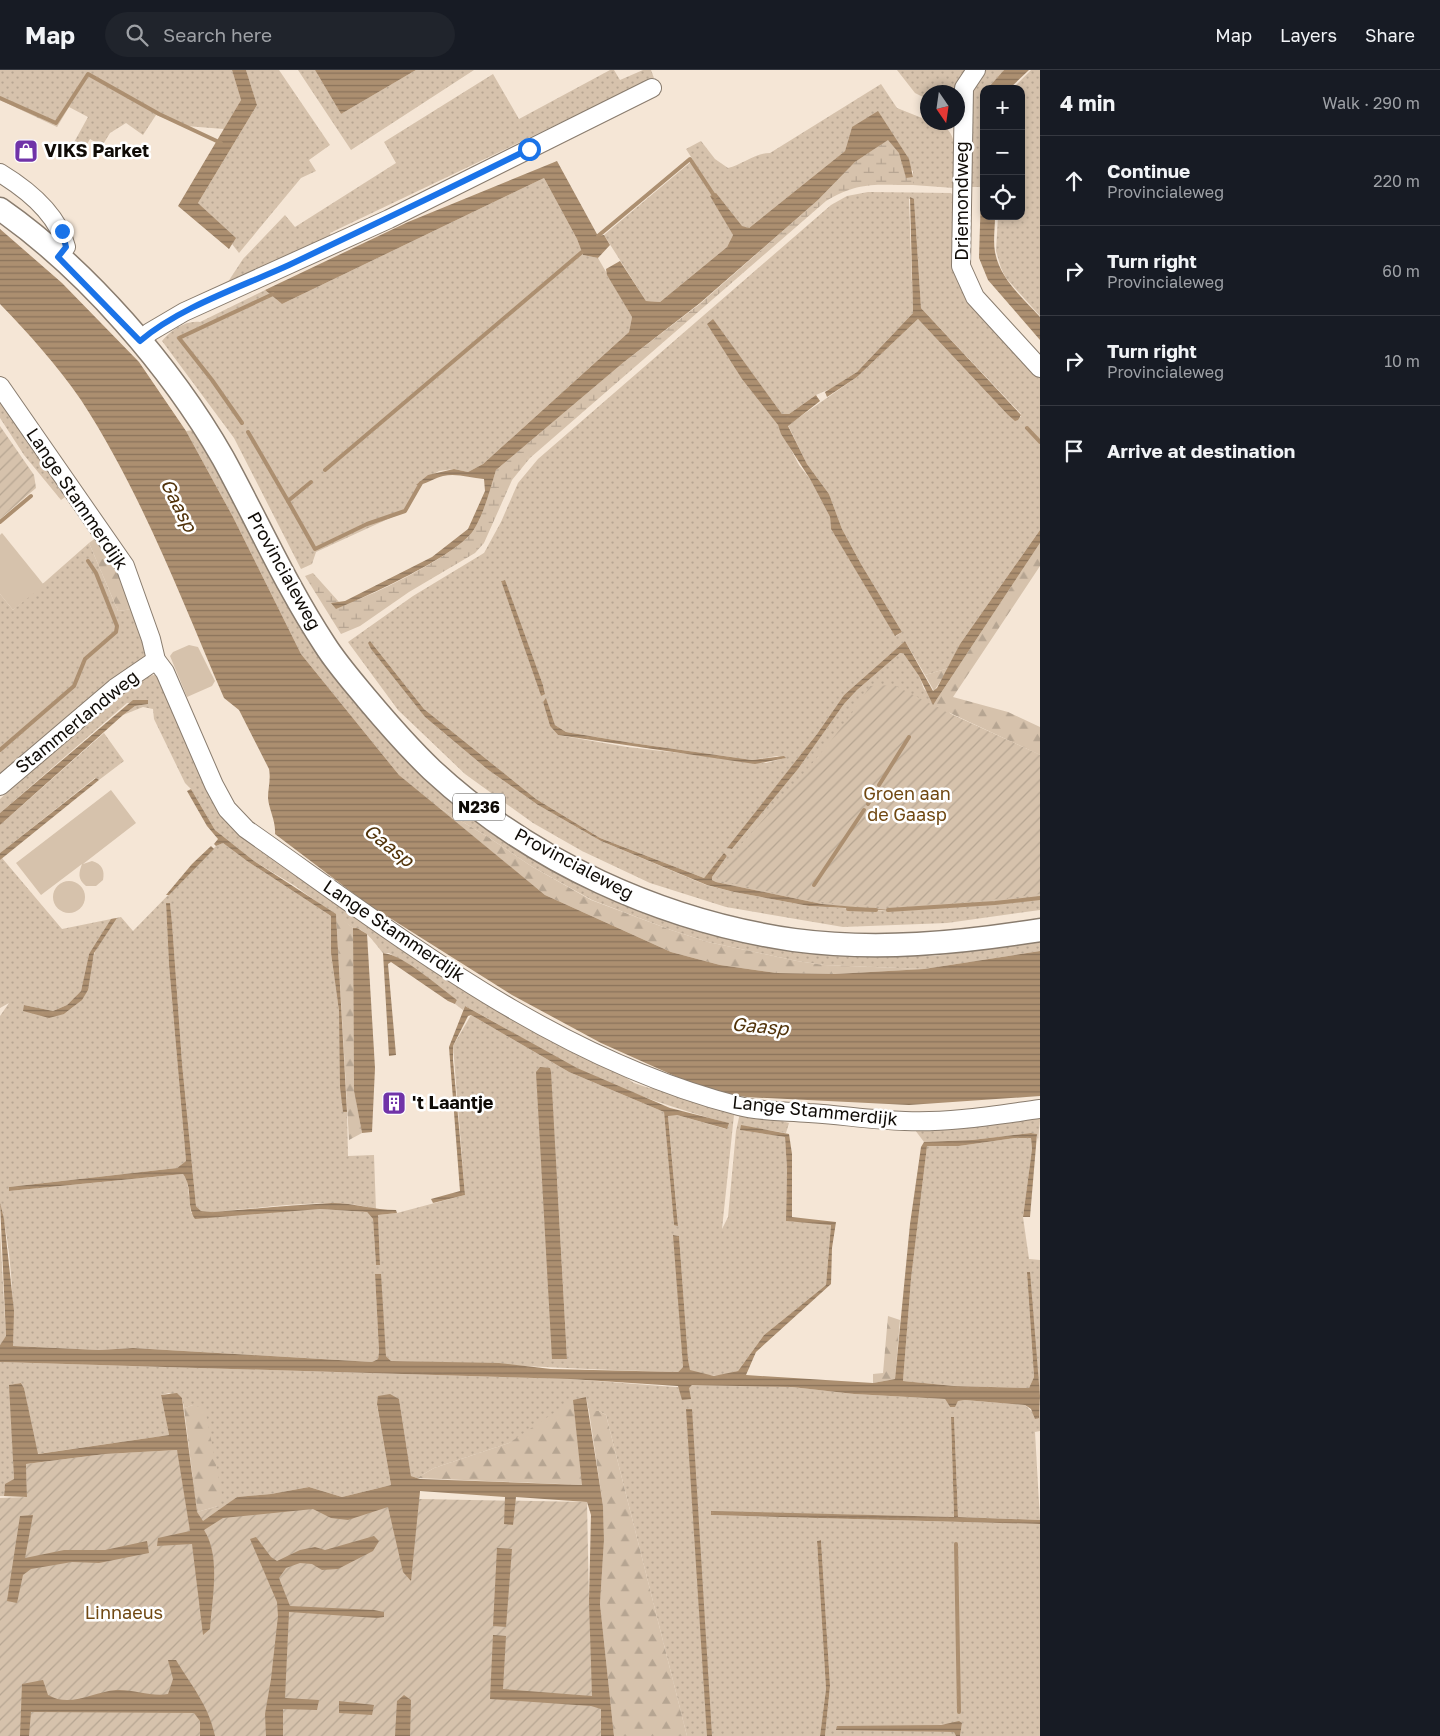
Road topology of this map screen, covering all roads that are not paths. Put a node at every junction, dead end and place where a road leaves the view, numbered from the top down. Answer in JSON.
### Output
{"nodes":[{"id":1,"x":976,"y":70,"type":"edge"},
{"id":2,"x":652,"y":88,"type":"dead end"},
{"id":3,"x":0,"y":173,"type":"edge"},
{"id":4,"x":0,"y":209,"type":"edge"},
{"id":5,"x":58,"y":257,"type":"junction"},
{"id":6,"x":140,"y":341,"type":"junction"},
{"id":7,"x":1040,"y":368,"type":"edge"},
{"id":8,"x":0,"y":386,"type":"edge"},
{"id":9,"x":156,"y":660,"type":"junction"},
{"id":10,"x":0,"y":786,"type":"edge"},
{"id":11,"x":1040,"y":930,"type":"edge"},
{"id":12,"x":1040,"y":1109,"type":"edge"}],
"edges":[{"from":1,"to":7,"type":"street","name":"Driemondweg"},
{"from":2,"to":6,"type":"street"},
{"from":3,"to":5,"type":"street"},
{"from":4,"to":5,"type":"main road","name":"Provincialeweg","number":"N236"},
{"from":5,"to":6,"type":"main road","name":"Provincialeweg","number":"N236"},
{"from":6,"to":11,"type":"main road","name":"Provincialeweg","number":"N236"},
{"from":8,"to":9,"type":"street","name":"Lange Stammerdijk"},
{"from":9,"to":10,"type":"street","name":"Stammerlandweg"},
{"from":9,"to":12,"type":"street","name":"Lange Stammerdijk"}]}
